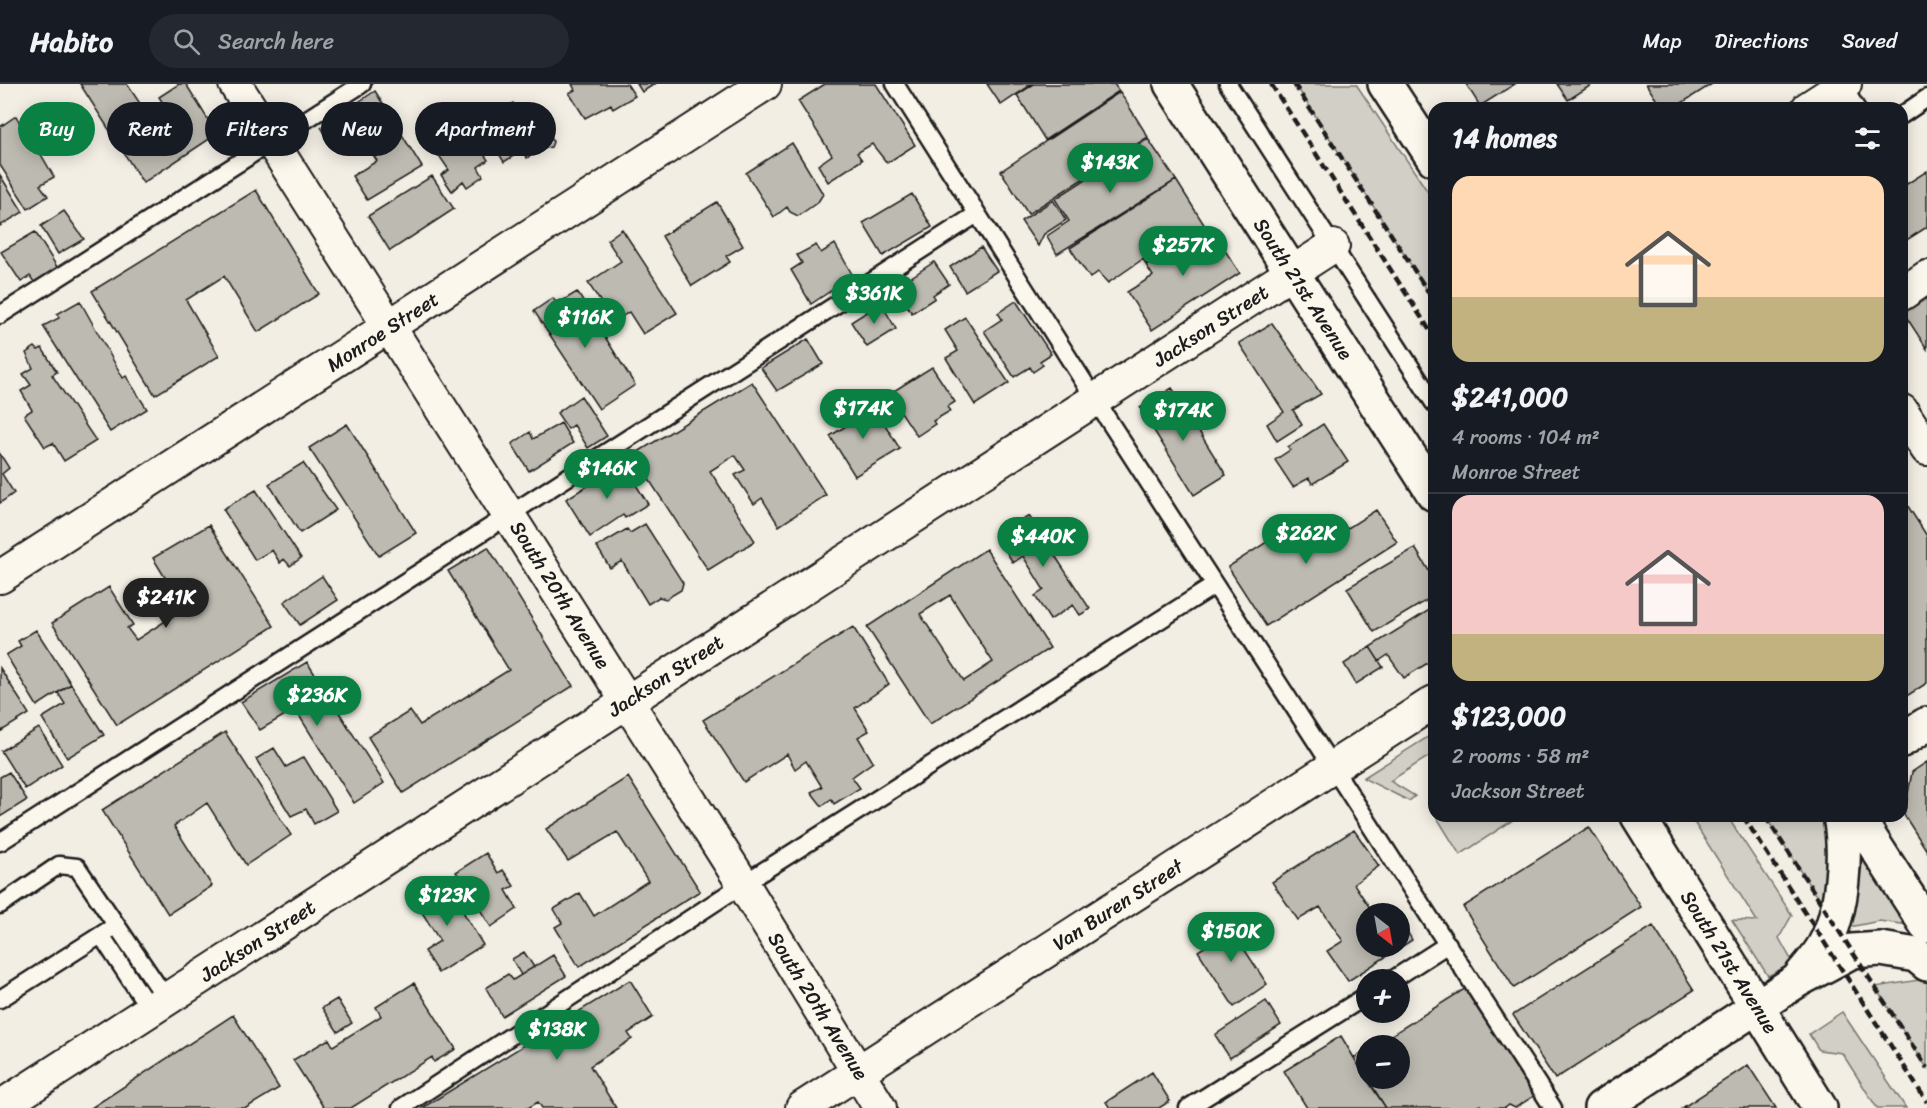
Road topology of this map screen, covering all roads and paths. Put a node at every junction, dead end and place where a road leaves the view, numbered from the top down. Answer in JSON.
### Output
{"nodes":[{"id":1,"x":235,"y":84,"type":"edge"},
{"id":2,"x":362,"y":84,"type":"edge"},
{"id":3,"x":765,"y":84,"type":"edge"},
{"id":4,"x":895,"y":84,"type":"edge"},
{"id":5,"x":1171,"y":84,"type":"edge"},
{"id":6,"x":1228,"y":84,"type":"edge"},
{"id":7,"x":1385,"y":84,"type":"edge"},
{"id":8,"x":1843,"y":90,"type":"edge"},
{"id":9,"x":1927,"y":98,"type":"edge"},
{"id":10,"x":246,"y":102,"type":"edge"},
{"id":11,"x":1820,"y":102,"type":"edge"},
{"id":12,"x":1908,"y":111,"type":"edge"},
{"id":13,"x":309,"y":117,"type":"edge"},
{"id":14,"x":1428,"y":149,"type":"edge"},
{"id":15,"x":248,"y":156,"type":"edge"},
{"id":16,"x":279,"y":156,"type":"edge"},
{"id":17,"x":977,"y":213,"type":"junction"},
{"id":18,"x":1333,"y":246,"type":"junction"},
{"id":19,"x":1292,"y":273,"type":"junction"},
{"id":20,"x":1927,"y":277,"type":"edge"},
{"id":21,"x":1908,"y":290,"type":"edge"},
{"id":22,"x":0,"y":315,"type":"edge"},
{"id":23,"x":391,"y":327,"type":"junction"},
{"id":24,"x":1428,"y":394,"type":"edge"},
{"id":25,"x":1095,"y":401,"type":"junction"},
{"id":26,"x":1908,"y":420,"type":"edge"},
{"id":27,"x":1927,"y":449,"type":"edge"},
{"id":28,"x":1428,"y":485,"type":"edge"},
{"id":29,"x":508,"y":513,"type":"junction"},
{"id":30,"x":0,"y":577,"type":"edge"},
{"id":31,"x":1215,"y":585,"type":"junction"},
{"id":32,"x":627,"y":701,"type":"junction"},
{"id":33,"x":1428,"y":706,"type":"edge"},
{"id":34,"x":1927,"y":724,"type":"edge"},
{"id":35,"x":1908,"y":736,"type":"edge"},
{"id":36,"x":1333,"y":767,"type":"junction"},
{"id":37,"x":1642,"y":822,"type":"edge"},
{"id":38,"x":1841,"y":822,"type":"edge"},
{"id":39,"x":1860,"y":822,"type":"edge"},
{"id":40,"x":0,"y":842,"type":"edge"},
{"id":41,"x":743,"y":884,"type":"junction"},
{"id":42,"x":0,"y":904,"type":"edge"},
{"id":43,"x":1920,"y":911,"type":"edge"},
{"id":44,"x":108,"y":931,"type":"junction"},
{"id":45,"x":1448,"y":944,"type":"junction"},
{"id":46,"x":1927,"y":964,"type":"edge"},
{"id":47,"x":1409,"y":969,"type":"edge"},
{"id":48,"x":1798,"y":980,"type":"junction"},
{"id":49,"x":0,"y":999,"type":"edge"},
{"id":50,"x":1356,"y":1002,"type":"edge"},
{"id":51,"x":159,"y":1005,"type":"junction"},
{"id":52,"x":1758,"y":1007,"type":"junction"},
{"id":53,"x":858,"y":1072,"type":"junction"},
{"id":54,"x":0,"y":1107,"type":"edge"},
{"id":55,"x":401,"y":1108,"type":"edge"},
{"id":56,"x":802,"y":1108,"type":"edge"},
{"id":57,"x":880,"y":1108,"type":"edge"},
{"id":58,"x":1188,"y":1108,"type":"edge"},
{"id":59,"x":1553,"y":1108,"type":"edge"},
{"id":60,"x":1601,"y":1108,"type":"edge"},
{"id":61,"x":1820,"y":1108,"type":"edge"}],
"edges":[{"from":1,"to":10,"type":"street","name":"South 20th Avenue"},
{"from":2,"to":13,"type":"lane"},
{"from":3,"to":23,"type":"street","name":"Monroe Street"},
{"from":4,"to":17,"type":"lane"},
{"from":5,"to":19,"type":"main road","name":"South 21st Avenue"},
{"from":6,"to":18,"type":"lane"},
{"from":7,"to":14,"type":"main road"},
{"from":8,"to":11,"type":"street"},
{"from":9,"to":12,"type":"lane"},
{"from":15,"to":22,"type":"lane"},
{"from":16,"to":23,"type":"street","name":"South 20th Avenue"},
{"from":17,"to":25,"type":"lane"},
{"from":17,"to":29,"type":"lane"},
{"from":18,"to":19,"type":"street","name":"Jackson Street"},
{"from":18,"to":24,"type":"lane"},
{"from":19,"to":25,"type":"street","name":"Jackson Street"},
{"from":19,"to":28,"type":"main road","name":"South 21st Avenue"},
{"from":20,"to":21,"type":"street"},
{"from":23,"to":29,"type":"street","name":"South 20th Avenue"},
{"from":23,"to":30,"type":"street","name":"Monroe Street"},
{"from":25,"to":31,"type":"lane"},
{"from":25,"to":32,"type":"street","name":"Jackson Street"},
{"from":26,"to":27,"type":"street"},
{"from":29,"to":32,"type":"street","name":"South 20th Avenue"},
{"from":29,"to":40,"type":"lane"},
{"from":31,"to":36,"type":"lane"},
{"from":31,"to":41,"type":"lane"},
{"from":32,"to":41,"type":"street","name":"South 20th Avenue"},
{"from":32,"to":51,"type":"street","name":"Jackson Street"},
{"from":33,"to":36,"type":"street","name":"Van Buren Street"},
{"from":34,"to":35,"type":"main road"},
{"from":36,"to":45,"type":"lane"},
{"from":36,"to":53,"type":"street","name":"Van Buren Street"},
{"from":37,"to":52,"type":"main road","name":"South 21st Avenue"},
{"from":38,"to":48,"type":"main road"},
{"from":39,"to":43,"type":"main road"},
{"from":41,"to":53,"type":"street","name":"South 20th Avenue"},
{"from":41,"to":55,"type":"lane"},
{"from":42,"to":44,"type":"lane"},
{"from":44,"to":49,"type":"lane"},
{"from":44,"to":51,"type":"lane"},
{"from":45,"to":47,"type":"lane"},
{"from":45,"to":59,"type":"lane"},
{"from":46,"to":48,"type":"main road"},
{"from":48,"to":52,"type":"main road"},
{"from":50,"to":58,"type":"lane"},
{"from":51,"to":54,"type":"street","name":"Jackson Street"},
{"from":52,"to":60,"type":"main road"},
{"from":52,"to":61,"type":"main road","name":"South 21st Avenue"},
{"from":53,"to":56,"type":"street","name":"Van Buren Street"},
{"from":53,"to":57,"type":"street","name":"South 20th Avenue"}]}
